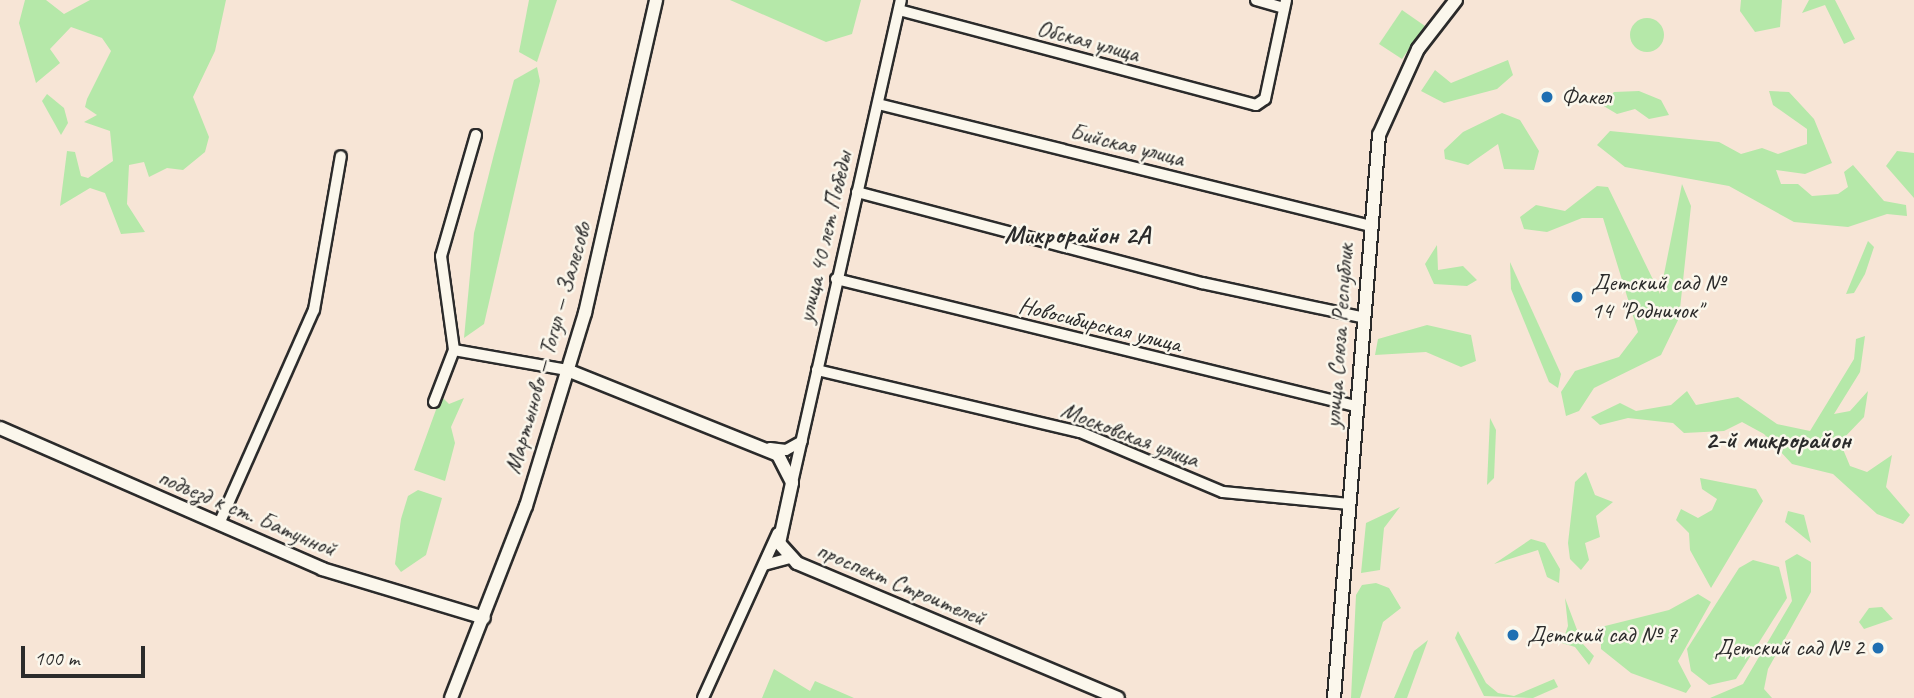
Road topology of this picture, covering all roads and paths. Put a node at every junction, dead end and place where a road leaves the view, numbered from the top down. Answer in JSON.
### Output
{"nodes":[{"id":1,"x":656,"y":0,"type":"edge"},
{"id":2,"x":1256,"y":0,"type":"edge"},
{"id":3,"x":1456,"y":0,"type":"edge"},
{"id":4,"x":1285,"y":4,"type":"edge"},
{"id":5,"x":900,"y":5,"type":"edge"},
{"id":6,"x":878,"y":104,"type":"junction"},
{"id":7,"x":476,"y":135,"type":"dead end"},
{"id":8,"x":341,"y":156,"type":"dead end"},
{"id":9,"x":857,"y":192,"type":"junction"},
{"id":10,"x":1367,"y":225,"type":"junction"},
{"id":11,"x":836,"y":279,"type":"junction"},
{"id":12,"x":1361,"y":317,"type":"junction"},
{"id":13,"x":454,"y":350,"type":"junction"},
{"id":14,"x":567,"y":370,"type":"junction"},
{"id":15,"x":817,"y":370,"type":"junction"},
{"id":16,"x":434,"y":402,"type":"dead end"},
{"id":17,"x":1355,"y":406,"type":"junction"},
{"id":18,"x":0,"y":428,"type":"edge"},
{"id":19,"x":802,"y":441,"type":"junction"},
{"id":20,"x":769,"y":448,"type":"junction"},
{"id":21,"x":792,"y":483,"type":"junction"},
{"id":22,"x":1349,"y":504,"type":"junction"},
{"id":23,"x":219,"y":524,"type":"junction"},
{"id":24,"x":778,"y":533,"type":"junction"},
{"id":25,"x":791,"y":558,"type":"junction"},
{"id":26,"x":757,"y":574,"type":"junction"},
{"id":27,"x":484,"y":618,"type":"junction"},
{"id":28,"x":451,"y":698,"type":"edge"},
{"id":29,"x":703,"y":698,"type":"edge"},
{"id":30,"x":1118,"y":698,"type":"edge"},
{"id":31,"x":1334,"y":698,"type":"edge"}],
"edges":[{"from":1,"to":14,"type":"street","name":"Мартыново — Тогул — Залесово"},
{"from":2,"to":4,"type":"street"},
{"from":3,"to":10,"type":"street","name":"улица Союза Республик"},
{"from":4,"to":5,"type":"street","name":"Обская улица"},
{"from":5,"to":6,"type":"street","name":"улица 40 лет Победы"},
{"from":6,"to":9,"type":"street","name":"улица 40 лет Победы"},
{"from":6,"to":10,"type":"street","name":"Бийская улица"},
{"from":7,"to":13,"type":"street"},
{"from":8,"to":23,"type":"street"},
{"from":9,"to":11,"type":"street","name":"улица 40 лет Победы"},
{"from":9,"to":12,"type":"street"},
{"from":10,"to":12,"type":"street","name":"улица Союза Республик"},
{"from":11,"to":15,"type":"street","name":"улица 40 лет Победы"},
{"from":11,"to":17,"type":"street","name":"Новосибирская улица"},
{"from":12,"to":17,"type":"street","name":"улица Союза Республик"},
{"from":13,"to":14,"type":"street"},
{"from":13,"to":16,"type":"street"},
{"from":14,"to":20,"type":"street"},
{"from":14,"to":27,"type":"street","name":"Мартыново — Тогул — Залесово"},
{"from":15,"to":19,"type":"street","name":"улица 40 лет Победы"},
{"from":15,"to":22,"type":"street","name":"Московская улица"},
{"from":17,"to":22,"type":"street","name":"улица Союза Республик"},
{"from":18,"to":23,"type":"street","name":"подъезд к ст. Батунной"},
{"from":19,"to":20,"type":"street"},
{"from":19,"to":21,"type":"street","name":"улица 40 лет Победы"},
{"from":20,"to":21,"type":"street"},
{"from":21,"to":24,"type":"street"},
{"from":22,"to":31,"type":"street","name":"улица Союза Республик"},
{"from":23,"to":27,"type":"street","name":"подъезд к ст. Батунной"},
{"from":24,"to":25,"type":"street","name":"проспект Строителей"},
{"from":24,"to":26,"type":"street"},
{"from":25,"to":26,"type":"street"},
{"from":25,"to":30,"type":"street","name":"проспект Строителей"},
{"from":26,"to":29,"type":"street"},
{"from":27,"to":28,"type":"street","name":"Мартыново — Тогул — Залесово"}]}
